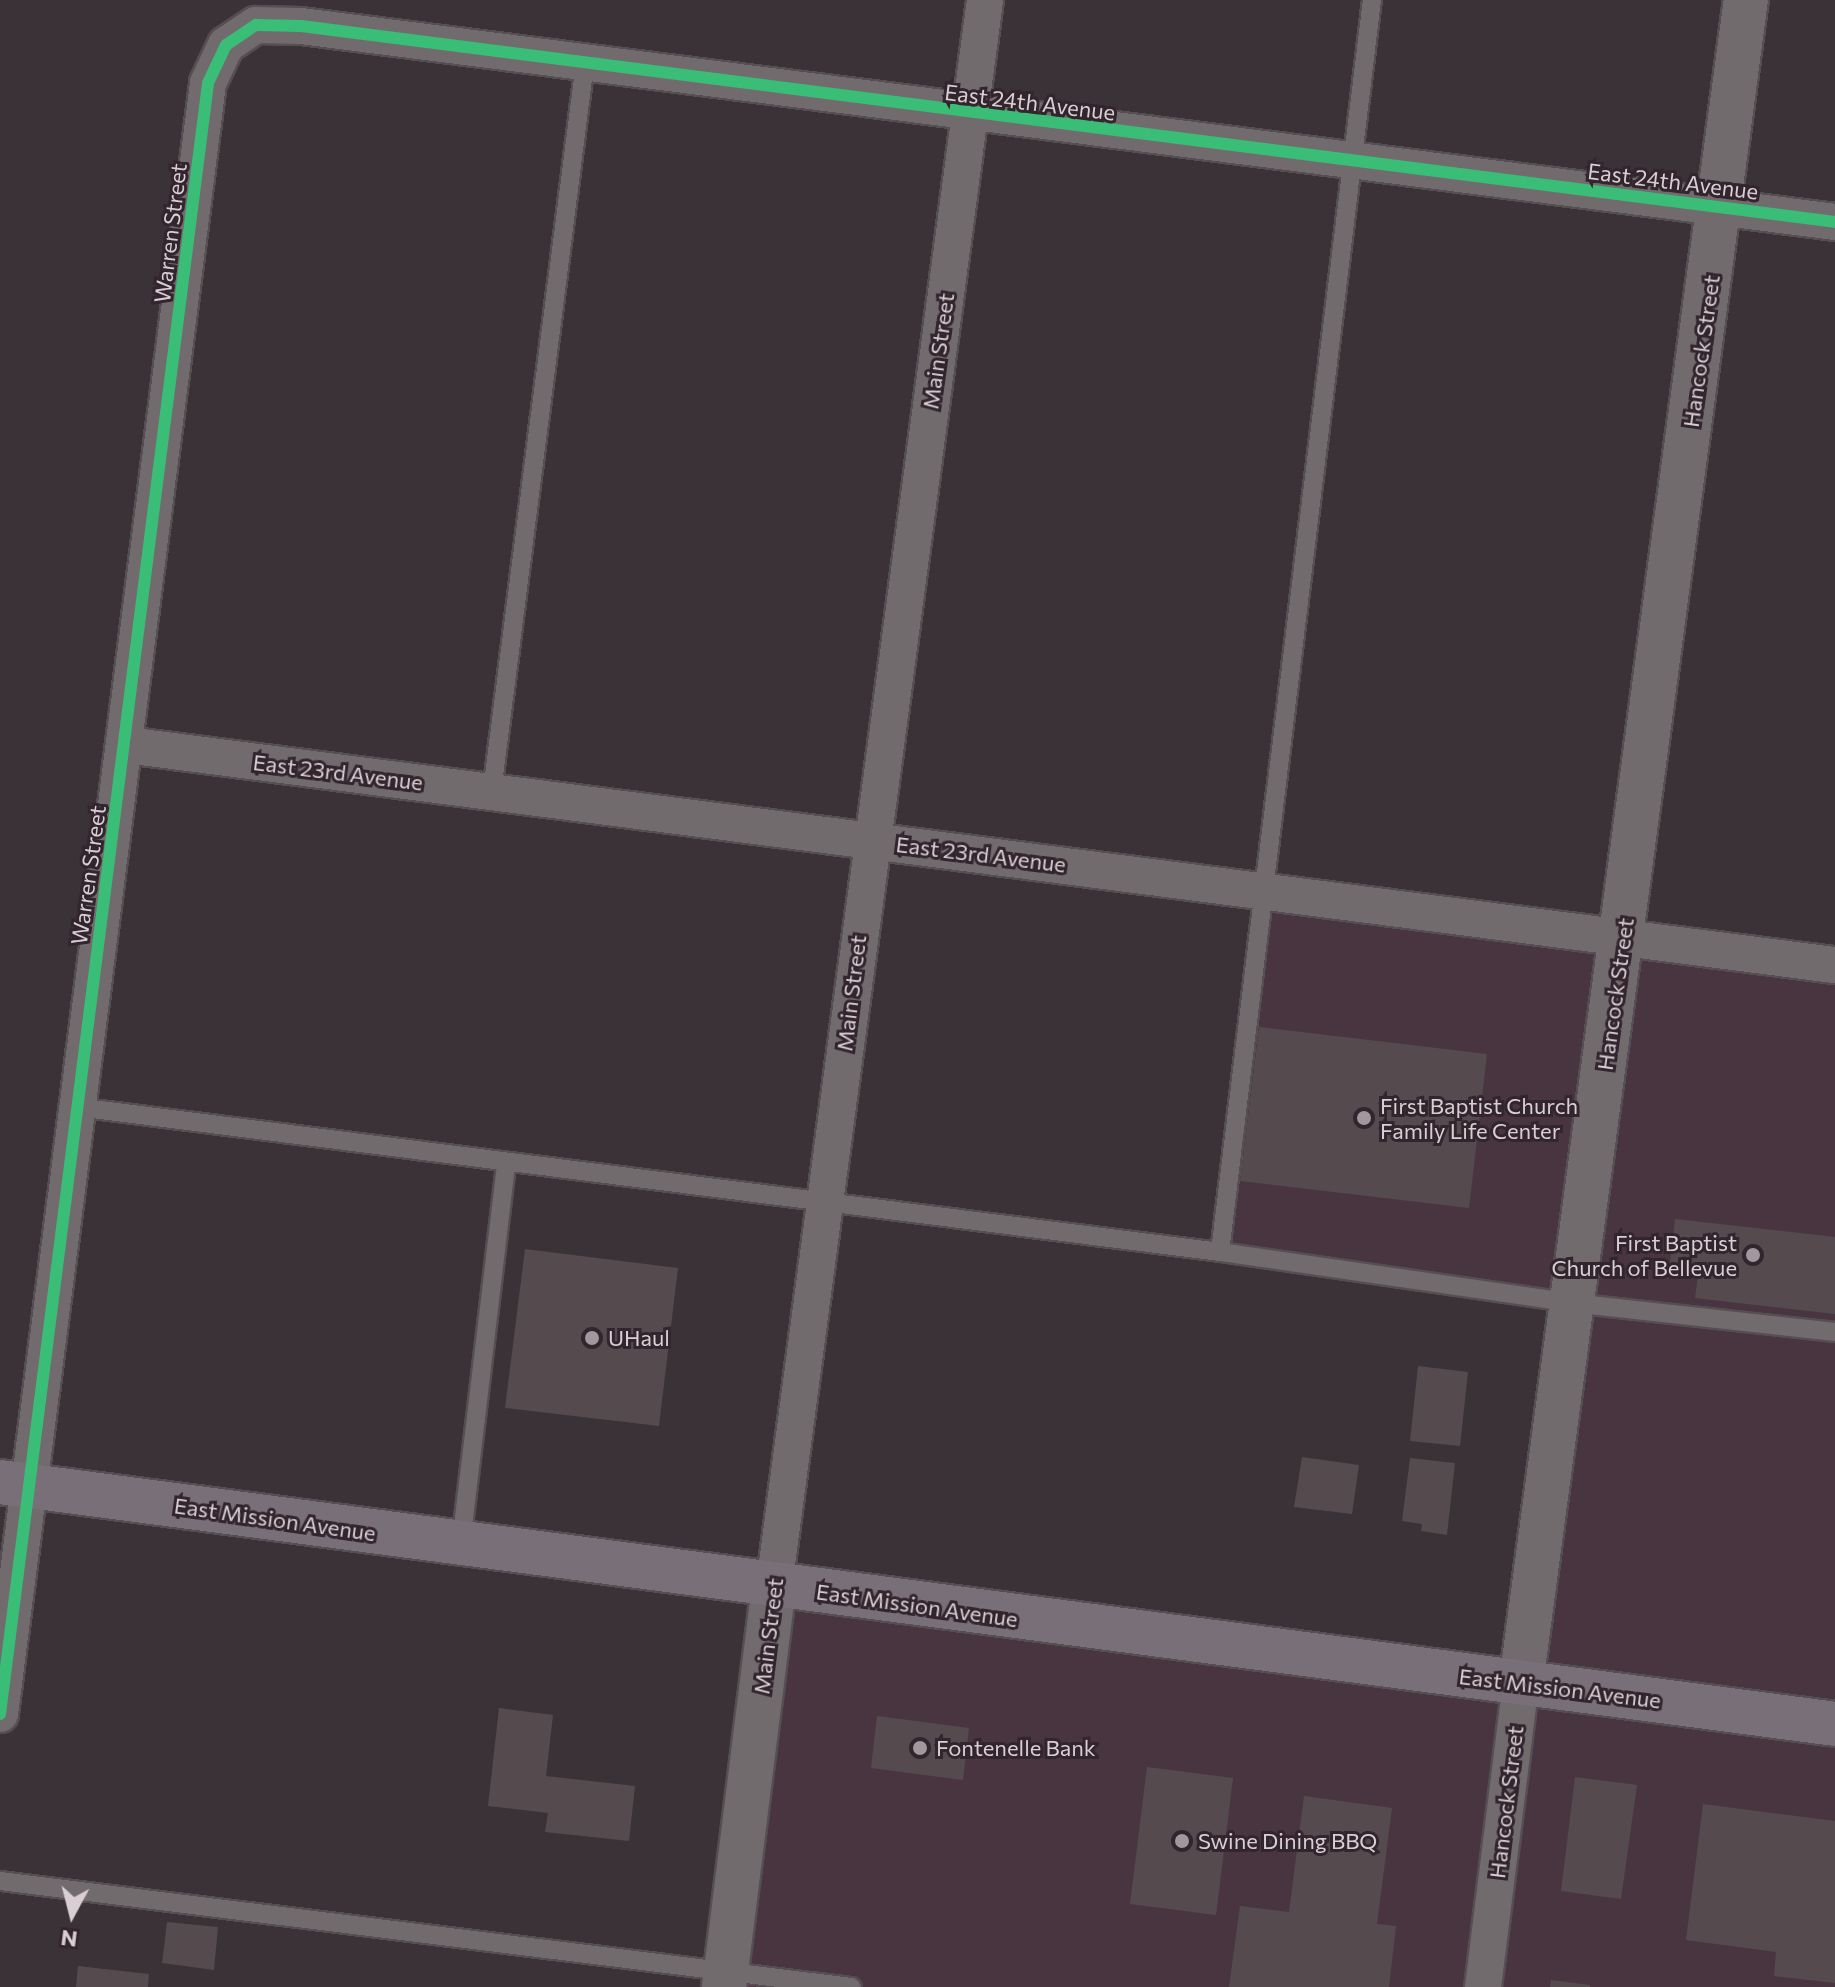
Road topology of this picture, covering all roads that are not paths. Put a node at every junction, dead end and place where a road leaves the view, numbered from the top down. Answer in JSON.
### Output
{"nodes":[{"id":1,"x":985,"y":0,"type":"edge"},
{"id":2,"x":1372,"y":0,"type":"edge"},
{"id":3,"x":1746,"y":0,"type":"edge"},
{"id":4,"x":226,"y":45,"type":"joint"},
{"id":5,"x":585,"y":63,"type":"junction"},
{"id":6,"x":971,"y":115,"type":"junction"},
{"id":7,"x":1352,"y":161,"type":"junction"},
{"id":8,"x":1720,"y":207,"type":"junction"},
{"id":9,"x":1835,"y":222,"type":"edge"},
{"id":10,"x":126,"y":745,"type":"junction"},
{"id":11,"x":492,"y":791,"type":"junction"},
{"id":12,"x":870,"y":839,"type":"junction"},
{"id":13,"x":1261,"y":890,"type":"junction"},
{"id":14,"x":1623,"y":938,"type":"junction"},
{"id":15,"x":1835,"y":965,"type":"edge"},
{"id":16,"x":77,"y":1107,"type":"junction"},
{"id":17,"x":506,"y":1163,"type":"junction"},
{"id":18,"x":826,"y":1204,"type":"junction"},
{"id":19,"x":1220,"y":1252,"type":"junction"},
{"id":20,"x":1572,"y":1303,"type":"junction"},
{"id":21,"x":1835,"y":1332,"type":"edge"},
{"id":22,"x":14,"y":1484,"type":"edge"},
{"id":23,"x":461,"y":1543,"type":"junction"},
{"id":24,"x":774,"y":1586,"type":"junction"},
{"id":25,"x":1521,"y":1683,"type":"junction"},
{"id":26,"x":0,"y":1714,"type":"edge"},
{"id":27,"x":1835,"y":1724,"type":"edge"},
{"id":28,"x":0,"y":1881,"type":"edge"},
{"id":29,"x":725,"y":1979,"type":"edge"},
{"id":30,"x":851,"y":1987,"type":"edge"},
{"id":31,"x":1483,"y":1987,"type":"edge"}],
"edges":[{"from":1,"to":6,"type":"street","name":"Main Street"},
{"from":2,"to":7,"type":"lane"},
{"from":3,"to":8,"type":"street","name":"Hancock Street"},
{"from":4,"to":5,"type":"street","name":"East 24th Avenue"},
{"from":4,"to":10,"type":"street","name":"Warren Street"},
{"from":5,"to":6,"type":"street","name":"East 24th Avenue"},
{"from":5,"to":11,"type":"lane"},
{"from":6,"to":7,"type":"street","name":"East 24th Avenue"},
{"from":6,"to":12,"type":"street","name":"Main Street"},
{"from":7,"to":8,"type":"street","name":"East 24th Avenue"},
{"from":7,"to":13,"type":"lane"},
{"from":8,"to":9,"type":"street","name":"East 24th Avenue"},
{"from":8,"to":14,"type":"street","name":"Hancock Street"},
{"from":10,"to":11,"type":"street","name":"East 23rd Avenue"},
{"from":10,"to":16,"type":"street","name":"Warren Street"},
{"from":11,"to":12,"type":"street","name":"East 23rd Avenue"},
{"from":12,"to":13,"type":"street","name":"East 23rd Avenue"},
{"from":12,"to":18,"type":"street","name":"Main Street"},
{"from":13,"to":14,"type":"street","name":"East 23rd Avenue"},
{"from":13,"to":19,"type":"lane"},
{"from":14,"to":15,"type":"street","name":"East 23rd Avenue"},
{"from":14,"to":20,"type":"street","name":"Hancock Street"},
{"from":16,"to":17,"type":"lane"},
{"from":16,"to":22,"type":"street","name":"Warren Street"},
{"from":17,"to":18,"type":"lane"},
{"from":17,"to":23,"type":"lane"},
{"from":18,"to":19,"type":"lane"},
{"from":18,"to":24,"type":"street","name":"Main Street"},
{"from":19,"to":20,"type":"lane"},
{"from":20,"to":21,"type":"lane"},
{"from":20,"to":25,"type":"street","name":"Hancock Street"},
{"from":22,"to":23,"type":"main road","name":"East Mission Avenue"},
{"from":22,"to":26,"type":"street","name":"Warren Street"},
{"from":23,"to":24,"type":"main road","name":"East Mission Avenue"},
{"from":24,"to":25,"type":"main road","name":"East Mission Avenue"},
{"from":24,"to":29,"type":"street","name":"Main Street"},
{"from":25,"to":27,"type":"main road","name":"East Mission Avenue"},
{"from":25,"to":31,"type":"street","name":"Hancock Street"},
{"from":28,"to":29,"type":"lane"},
{"from":29,"to":30,"type":"lane"}]}
